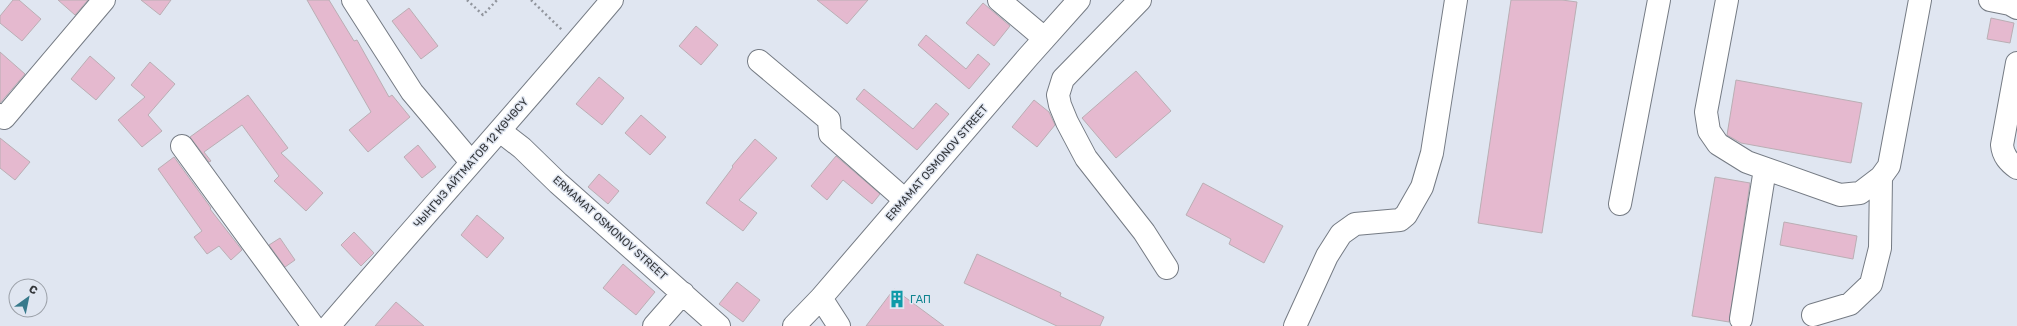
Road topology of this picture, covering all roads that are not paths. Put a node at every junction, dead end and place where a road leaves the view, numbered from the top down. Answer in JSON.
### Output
{"nodes":[{"id":1,"x":104,"y":0,"type":"edge"},
{"id":2,"x":353,"y":0,"type":"edge"},
{"id":3,"x":612,"y":0,"type":"edge"},
{"id":4,"x":999,"y":0,"type":"edge"},
{"id":5,"x":1079,"y":0,"type":"edge"},
{"id":6,"x":1140,"y":0,"type":"edge"},
{"id":7,"x":1456,"y":0,"type":"edge"},
{"id":8,"x":1659,"y":0,"type":"edge"},
{"id":9,"x":1727,"y":0,"type":"edge"},
{"id":10,"x":1920,"y":0,"type":"edge"},
{"id":11,"x":1044,"y":38,"type":"junction"},
{"id":12,"x":759,"y":61,"type":"dead end"},
{"id":13,"x":2017,"y":63,"type":"edge"},
{"id":14,"x":0,"y":115,"type":"edge"},
{"id":15,"x":500,"y":131,"type":"junction"},
{"id":16,"x":182,"y":146,"type":"dead end"},
{"id":17,"x":471,"y":162,"type":"junction"},
{"id":18,"x":2017,"y":168,"type":"edge"},
{"id":19,"x":1765,"y":169,"type":"junction"},
{"id":20,"x":1881,"y":177,"type":"junction"},
{"id":21,"x":905,"y":200,"type":"junction"},
{"id":22,"x":1620,"y":204,"type":"dead end"},
{"id":23,"x":1168,"y":268,"type":"dead end"},
{"id":24,"x":683,"y":293,"type":"junction"},
{"id":25,"x":821,"y":298,"type":"junction"},
{"id":26,"x":1813,"y":315,"type":"dead end"},
{"id":27,"x":1741,"y":319,"type":"dead end"},
{"id":28,"x":313,"y":326,"type":"edge"},
{"id":29,"x":329,"y":326,"type":"edge"},
{"id":30,"x":654,"y":326,"type":"edge"},
{"id":31,"x":719,"y":326,"type":"edge"},
{"id":32,"x":794,"y":326,"type":"edge"},
{"id":33,"x":839,"y":326,"type":"edge"},
{"id":34,"x":1294,"y":326,"type":"edge"}],
"edges":[{"from":1,"to":14,"type":"street"},
{"from":2,"to":17,"type":"street"},
{"from":3,"to":15,"type":"street","name":"ЧЫҢГЫЗ АЙТМАТОВ 12 КӨЧӨСҮ"},
{"from":4,"to":11,"type":"street"},
{"from":5,"to":11,"type":"street","name":"ERMAMAT OSMONOV STREET"},
{"from":6,"to":23,"type":"street"},
{"from":7,"to":34,"type":"street"},
{"from":8,"to":22,"type":"street"},
{"from":9,"to":19,"type":"street"},
{"from":10,"to":20,"type":"street"},
{"from":11,"to":21,"type":"street","name":"ERMAMAT OSMONOV STREET"},
{"from":12,"to":21,"type":"street"},
{"from":13,"to":18,"type":"street"},
{"from":15,"to":17,"type":"street","name":"ЧЫҢГЫЗ АЙТМАТОВ 12 КӨЧӨСҮ"},
{"from":15,"to":24,"type":"street","name":"ERMAMAT OSMONOV STREET"},
{"from":16,"to":28,"type":"street"},
{"from":17,"to":29,"type":"street","name":"ЧЫҢГЫЗ АЙТМАТОВ 12 КӨЧӨСҮ"},
{"from":19,"to":20,"type":"street"},
{"from":19,"to":27,"type":"street"},
{"from":20,"to":26,"type":"street"},
{"from":21,"to":25,"type":"street","name":"ERMAMAT OSMONOV STREET"},
{"from":24,"to":30,"type":"street"},
{"from":24,"to":31,"type":"street","name":"ERMAMAT OSMONOV STREET"},
{"from":25,"to":32,"type":"street","name":"ERMAMAT OSMONOV STREET"},
{"from":25,"to":33,"type":"street"}]}
